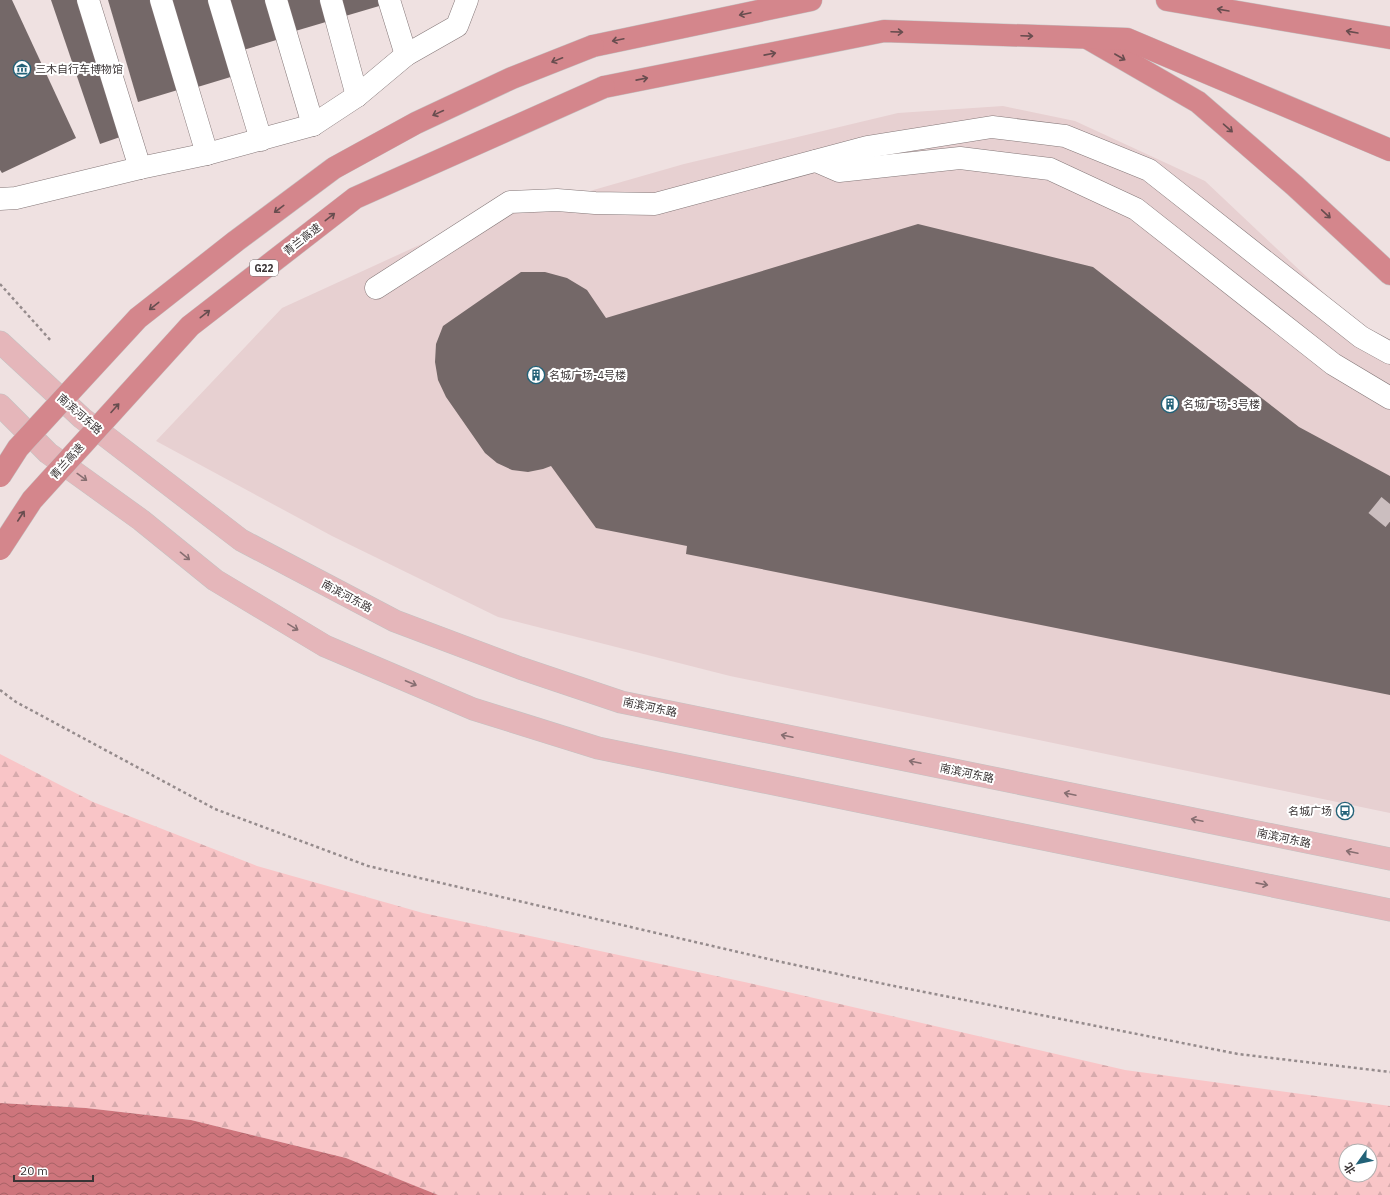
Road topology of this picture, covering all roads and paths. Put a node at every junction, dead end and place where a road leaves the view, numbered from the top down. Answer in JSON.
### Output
{"nodes":[{"id":1,"x":88,"y":0,"type":"edge"},
{"id":2,"x":161,"y":0,"type":"edge"},
{"id":3,"x":219,"y":0,"type":"edge"},
{"id":4,"x":276,"y":0,"type":"edge"},
{"id":5,"x":331,"y":0,"type":"edge"},
{"id":6,"x":389,"y":0,"type":"edge"},
{"id":7,"x":450,"y":0,"type":"edge"},
{"id":8,"x":467,"y":0,"type":"edge"},
{"id":9,"x":811,"y":0,"type":"edge"},
{"id":10,"x":1167,"y":0,"type":"edge"},
{"id":11,"x":457,"y":26,"type":"junction"},
{"id":12,"x":1086,"y":37,"type":"junction"},
{"id":13,"x":1390,"y":38,"type":"edge"},
{"id":14,"x":406,"y":55,"type":"junction"},
{"id":15,"x":357,"y":96,"type":"junction"},
{"id":16,"x":313,"y":125,"type":"junction"},
{"id":17,"x":261,"y":140,"type":"junction"},
{"id":18,"x":1390,"y":150,"type":"edge"},
{"id":19,"x":207,"y":154,"type":"junction"},
{"id":20,"x":816,"y":161,"type":"junction"},
{"id":21,"x":140,"y":168,"type":"junction"},
{"id":22,"x":0,"y":199,"type":"edge"},
{"id":23,"x":1390,"y":274,"type":"edge"},
{"id":24,"x":0,"y":284,"type":"edge"},
{"id":25,"x":376,"y":288,"type":"dead end"},
{"id":26,"x":0,"y":342,"type":"edge"},
{"id":27,"x":52,"y":342,"type":"dead end"},
{"id":28,"x":1390,"y":353,"type":"edge"},
{"id":29,"x":1390,"y":398,"type":"edge"},
{"id":30,"x":0,"y":405,"type":"edge"},
{"id":31,"x":0,"y":476,"type":"edge"},
{"id":32,"x":0,"y":549,"type":"edge"},
{"id":33,"x":0,"y":690,"type":"edge"},
{"id":34,"x":1390,"y":859,"type":"edge"},
{"id":35,"x":1390,"y":910,"type":"edge"},
{"id":36,"x":1390,"y":1072,"type":"edge"}],
"edges":[{"from":1,"to":21,"type":"street"},
{"from":2,"to":19,"type":"street"},
{"from":3,"to":17,"type":"street"},
{"from":4,"to":16,"type":"street"},
{"from":5,"to":15,"type":"street"},
{"from":6,"to":14,"type":"street"},
{"from":7,"to":11,"type":"street"},
{"from":8,"to":11,"type":"street"},
{"from":9,"to":31,"type":"highway","one_way":true,"bridge":true},
{"from":13,"to":10,"type":"highway","one_way":true},
{"from":11,"to":14,"type":"street"},
{"from":12,"to":18,"type":"highway","name":"青兰高速"},
{"from":12,"to":23,"type":"highway","one_way":true},
{"from":32,"to":12,"type":"highway","name":"青兰高速","number":"G22","one_way":true,"bridge":true},
{"from":14,"to":15,"type":"street"},
{"from":15,"to":16,"type":"street"},
{"from":16,"to":17,"type":"street"},
{"from":17,"to":19,"type":"street"},
{"from":19,"to":21,"type":"street"},
{"from":20,"to":25,"type":"street"},
{"from":20,"to":28,"type":"street"},
{"from":20,"to":29,"type":"street"},
{"from":21,"to":22,"type":"street"},
{"from":24,"to":27,"type":"path"},
{"from":34,"to":26,"type":"main road","name":"南滨河东路","one_way":true},
{"from":30,"to":35,"type":"main road","one_way":true},
{"from":33,"to":36,"type":"path"}]}
